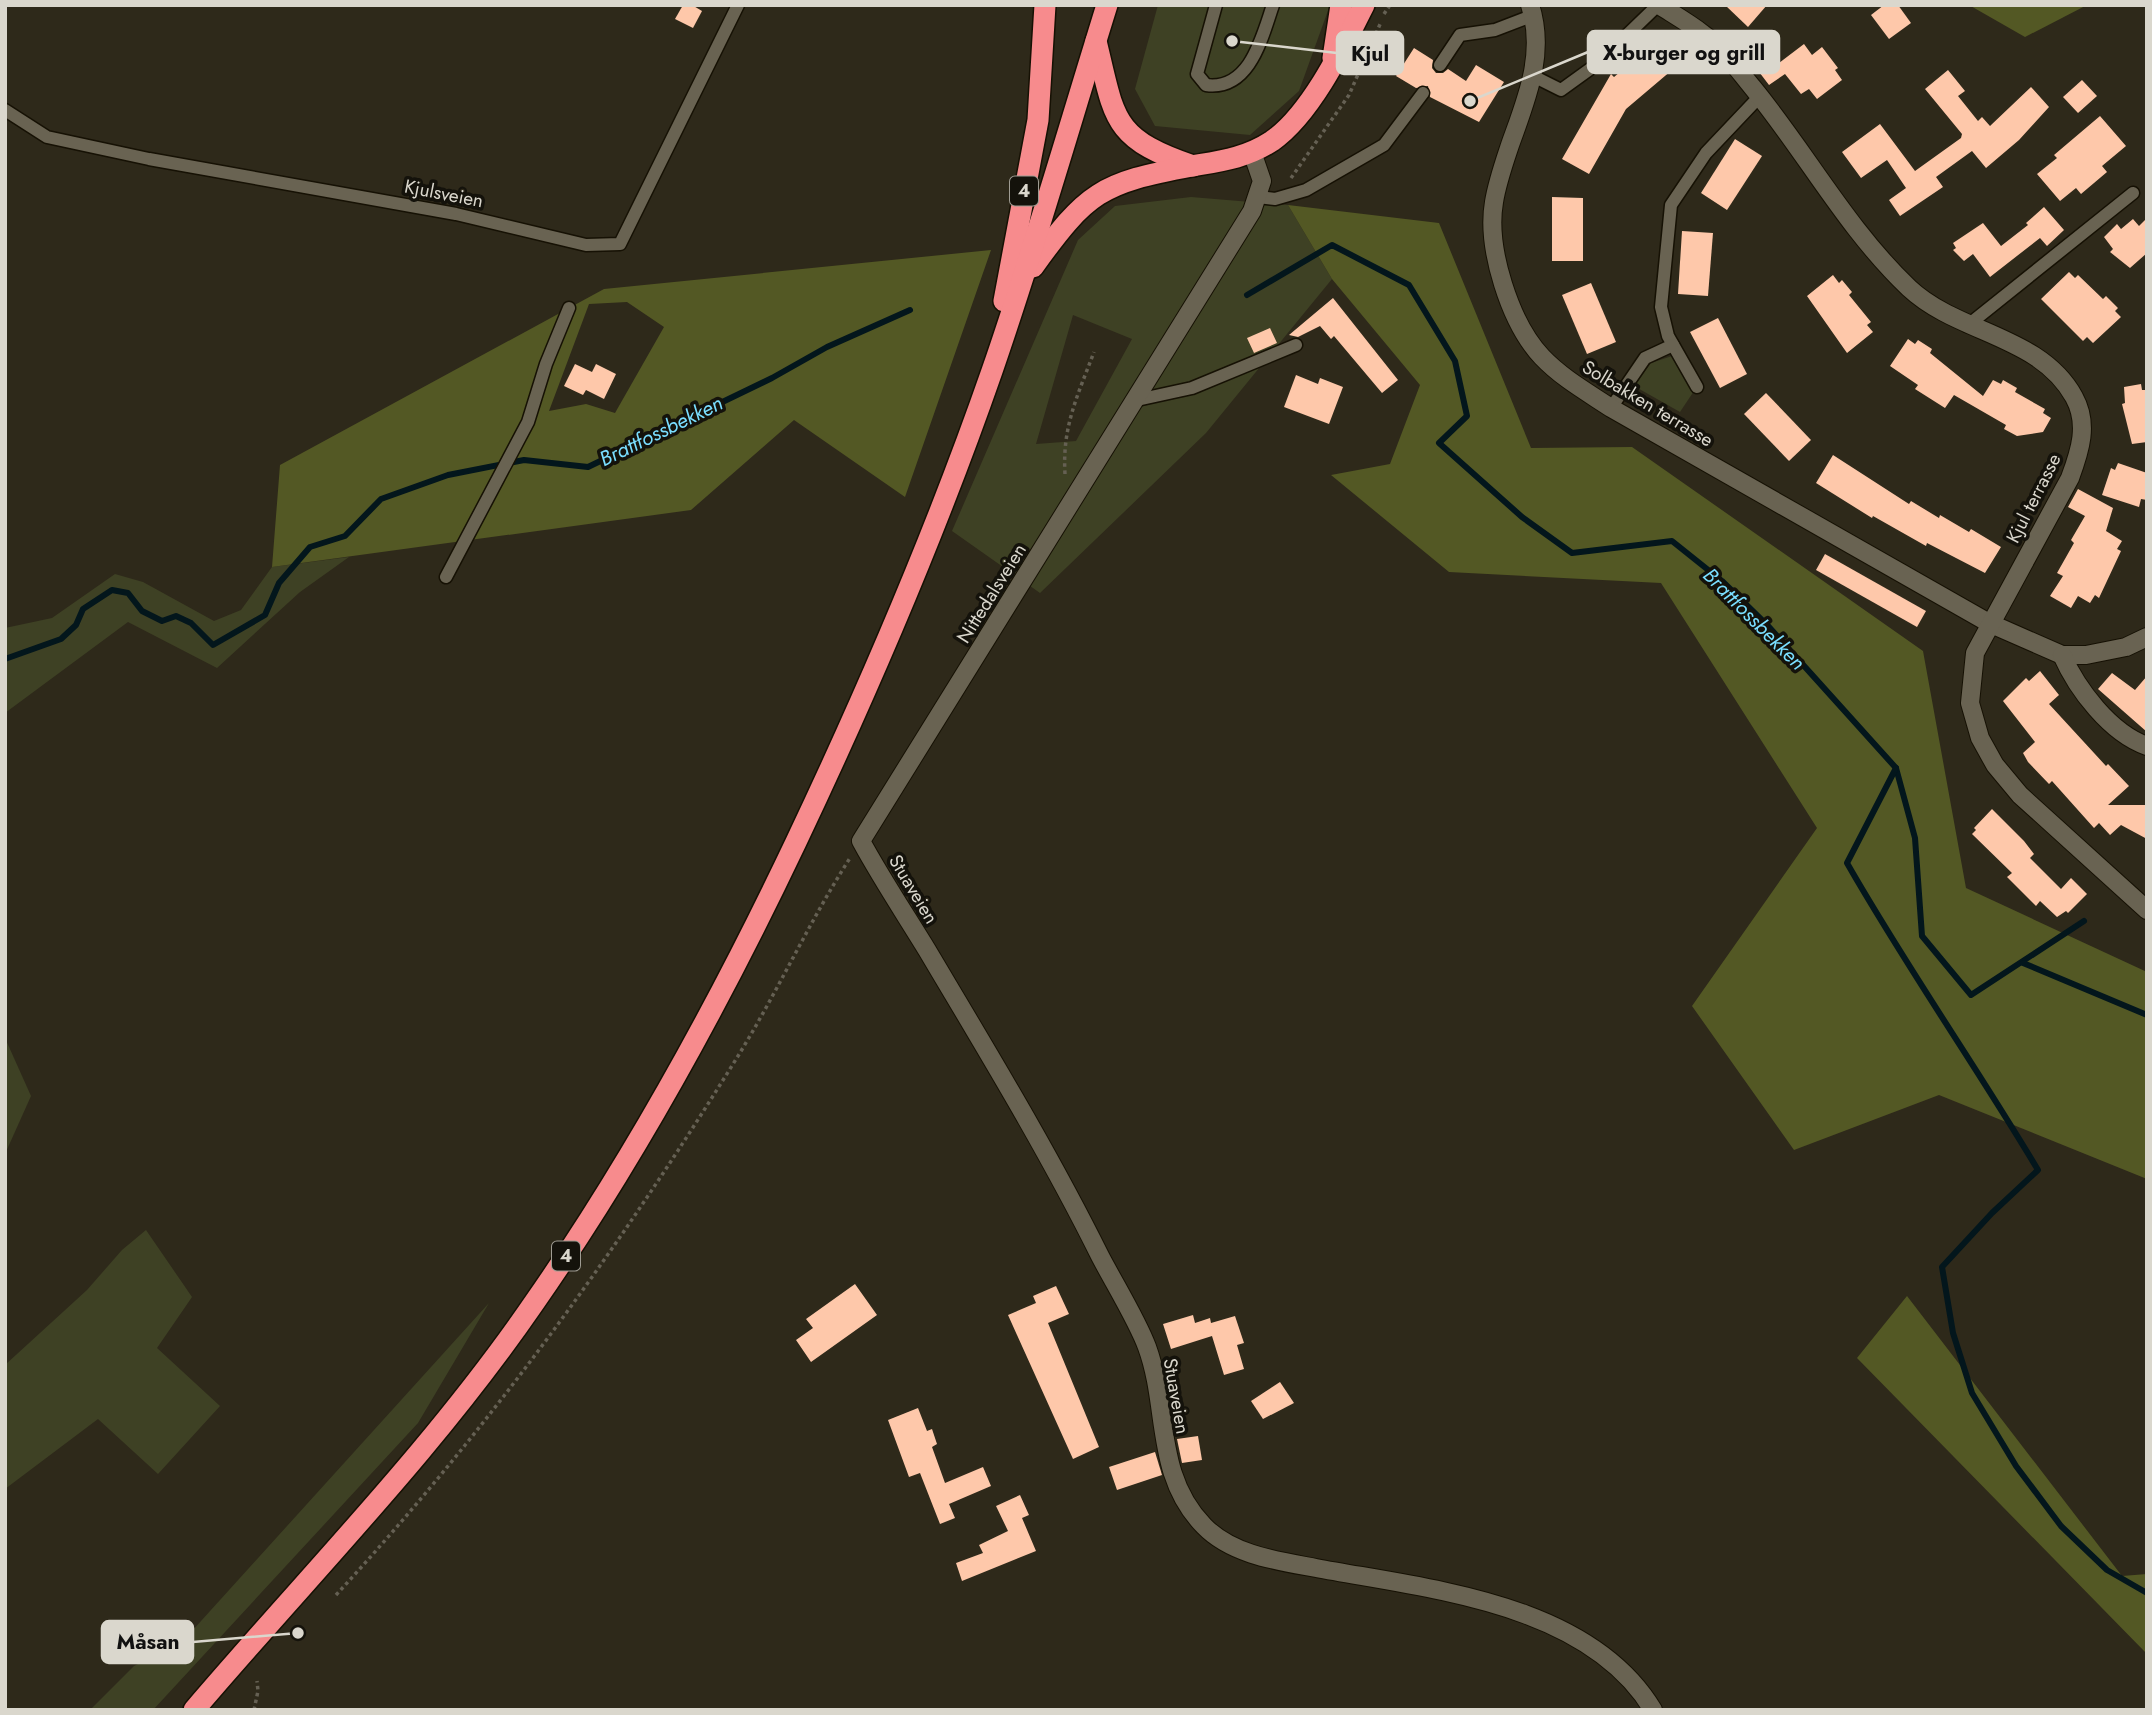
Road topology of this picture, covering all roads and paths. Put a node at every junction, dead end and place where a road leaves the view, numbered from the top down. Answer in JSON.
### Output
{"nodes":[{"id":1,"x":738,"y":5,"type":"edge"},
{"id":2,"x":1045,"y":5,"type":"edge"},
{"id":3,"x":1107,"y":5,"type":"edge"},
{"id":4,"x":1216,"y":5,"type":"edge"},
{"id":5,"x":1273,"y":5,"type":"edge"},
{"id":6,"x":1341,"y":5,"type":"edge"},
{"id":7,"x":1364,"y":5,"type":"edge"},
{"id":8,"x":1390,"y":5,"type":"edge"},
{"id":9,"x":1658,"y":5,"type":"edge"},
{"id":10,"x":1532,"y":10,"type":"edge"},
{"id":11,"x":1096,"y":40,"type":"junction"},
{"id":12,"x":1332,"y":61,"type":"junction"},
{"id":13,"x":1440,"y":65,"type":"dead end"},
{"id":14,"x":1533,"y":76,"type":"junction"},
{"id":15,"x":1423,"y":93,"type":"dead end"},
{"id":16,"x":1759,"y":96,"type":"junction"},
{"id":17,"x":5,"y":110,"type":"edge"},
{"id":18,"x":1252,"y":152,"type":"junction"},
{"id":19,"x":1193,"y":166,"type":"junction"},
{"id":20,"x":2133,"y":193,"type":"dead end"},
{"id":21,"x":1267,"y":198,"type":"junction"},
{"id":22,"x":1021,"y":283,"type":"junction"},
{"id":23,"x":569,"y":308,"type":"dead end"},
{"id":24,"x":1967,"y":326,"type":"junction"},
{"id":25,"x":1296,"y":345,"type":"dead end"},
{"id":26,"x":1673,"y":345,"type":"junction"},
{"id":27,"x":1094,"y":352,"type":"dead end"},
{"id":28,"x":990,"y":375,"type":"junction"},
{"id":29,"x":1697,"y":387,"type":"dead end"},
{"id":30,"x":1137,"y":400,"type":"junction"},
{"id":31,"x":1611,"y":408,"type":"junction"},
{"id":32,"x":1068,"y":510,"type":"junction"},
{"id":33,"x":446,"y":577,"type":"dead end"},
{"id":34,"x":1989,"y":623,"type":"junction"},
{"id":35,"x":2147,"y":637,"type":"edge"},
{"id":36,"x":2062,"y":655,"type":"junction"},
{"id":37,"x":2147,"y":746,"type":"edge"},
{"id":38,"x":861,"y":841,"type":"junction"},
{"id":39,"x":2147,"y":910,"type":"edge"},
{"id":40,"x":336,"y":1595,"type":"dead end"},
{"id":41,"x":257,"y":1681,"type":"dead end"},
{"id":42,"x":194,"y":1710,"type":"edge"},
{"id":43,"x":254,"y":1710,"type":"edge"},
{"id":44,"x":1653,"y":1710,"type":"edge"}],
"edges":[{"from":1,"to":17,"type":"lane","name":"Kjulsveien"},
{"from":2,"to":28,"type":"highway","number":"4"},
{"from":3,"to":11,"type":"highway","number":"4"},
{"from":4,"to":5,"type":"lane"},
{"from":6,"to":12,"type":"highway","number":"4"},
{"from":7,"to":12,"type":"highway","number":"4"},
{"from":8,"to":21,"type":"path"},
{"from":9,"to":14,"type":"lane"},
{"from":9,"to":16,"type":"street","name":"Kjul terrasse"},
{"from":10,"to":13,"type":"lane"},
{"from":10,"to":14,"type":"street","name":"Solbakken terrasse"},
{"from":11,"to":19,"type":"highway","number":"4"},
{"from":11,"to":22,"type":"highway","number":"4"},
{"from":12,"to":18,"type":"highway","number":"4"},
{"from":14,"to":31,"type":"street","name":"Solbakken terrasse"},
{"from":15,"to":21,"type":"lane"},
{"from":16,"to":24,"type":"street","name":"Kjul terrasse"},
{"from":16,"to":26,"type":"lane"},
{"from":18,"to":19,"type":"highway","number":"4"},
{"from":18,"to":21,"type":"street"},
{"from":19,"to":22,"type":"highway","number":"4"},
{"from":20,"to":24,"type":"lane"},
{"from":21,"to":30,"type":"street","name":"Nittedalsveien"},
{"from":22,"to":28,"type":"highway","number":"4"},
{"from":23,"to":33,"type":"lane"},
{"from":24,"to":34,"type":"street","name":"Kjul terrasse"},
{"from":25,"to":30,"type":"lane"},
{"from":26,"to":29,"type":"lane"},
{"from":26,"to":31,"type":"lane"},
{"from":27,"to":32,"type":"path"},
{"from":28,"to":42,"type":"highway","number":"4"},
{"from":30,"to":32,"type":"street","name":"Nittedalsveien"},
{"from":31,"to":34,"type":"street","name":"Solbakken terrasse"},
{"from":32,"to":38,"type":"street","name":"Nittedalsveien"},
{"from":34,"to":36,"type":"street","name":"Solbakken terrasse"},
{"from":34,"to":39,"type":"street","name":"Kjul terrasse"},
{"from":35,"to":36,"type":"street","name":"Solbakken terrasse"},
{"from":36,"to":37,"type":"street"},
{"from":38,"to":40,"type":"path"},
{"from":38,"to":44,"type":"street","name":"Stuaveien"},
{"from":41,"to":43,"type":"path"}]}
